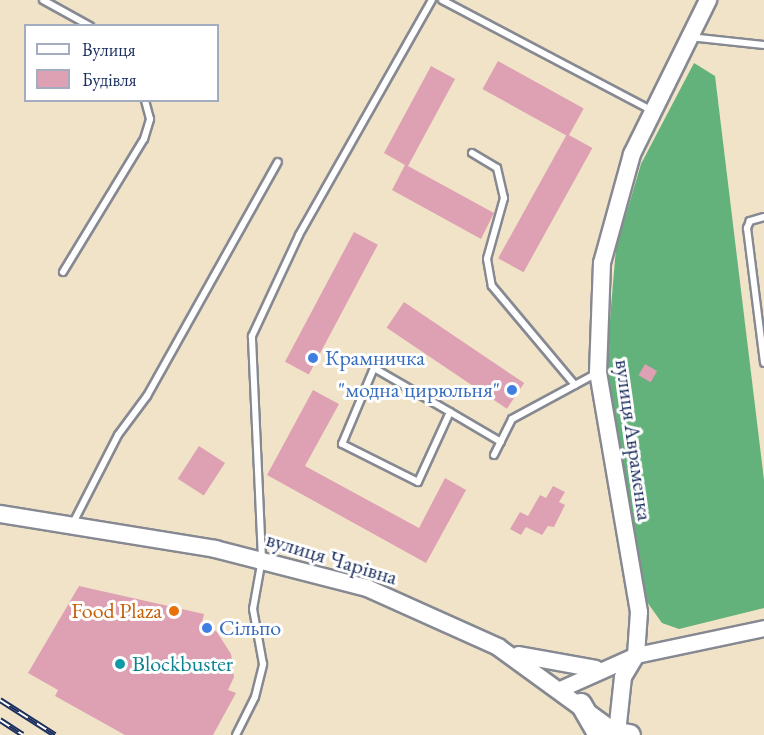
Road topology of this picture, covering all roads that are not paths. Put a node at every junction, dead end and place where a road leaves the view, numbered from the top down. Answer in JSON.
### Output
{"nodes":[{"id":1,"x":43,"y":0,"type":"edge"},
{"id":2,"x":432,"y":0,"type":"edge"},
{"id":3,"x":442,"y":0,"type":"edge"},
{"id":4,"x":708,"y":0,"type":"edge"},
{"id":5,"x":86,"y":24,"type":"edge"},
{"id":6,"x":690,"y":36,"type":"junction"},
{"id":7,"x":764,"y":45,"type":"edge"},
{"id":8,"x":146,"y":102,"type":"edge"},
{"id":9,"x":653,"y":111,"type":"junction"},
{"id":10,"x":472,"y":153,"type":"dead end"},
{"id":11,"x":278,"y":162,"type":"dead end"},
{"id":12,"x":764,"y":217,"type":"edge"},
{"id":13,"x":63,"y":272,"type":"dead end"},
{"id":14,"x":764,"y":363,"type":"edge"},
{"id":15,"x":598,"y":372,"type":"junction"},
{"id":16,"x":575,"y":385,"type":"junction"},
{"id":17,"x":450,"y":412,"type":"junction"},
{"id":18,"x":501,"y":442,"type":"junction"},
{"id":19,"x":494,"y":455,"type":"dead end"},
{"id":20,"x":0,"y":514,"type":"edge"},
{"id":21,"x":72,"y":526,"type":"junction"},
{"id":22,"x":262,"y":559,"type":"junction"},
{"id":23,"x":764,"y":628,"type":"edge"},
{"id":24,"x":498,"y":648,"type":"junction"},
{"id":25,"x":636,"y":655,"type":"junction"},
{"id":26,"x":596,"y":669,"type":"junction"},
{"id":27,"x":560,"y":688,"type":"junction"},
{"id":28,"x":581,"y":705,"type":"joint"},
{"id":29,"x":616,"y":734,"type":"edge"},
{"id":30,"x":236,"y":735,"type":"edge"}],
"edges":[{"from":1,"to":5,"type":"lane"},
{"from":2,"to":22,"type":"lane"},
{"from":3,"to":9,"type":"lane"},
{"from":4,"to":6,"type":"main road","name":"вулиця Авраменка"},
{"from":6,"to":7,"type":"lane"},
{"from":6,"to":9,"type":"main road","name":"вулиця Авраменка"},
{"from":8,"to":13,"type":"lane"},
{"from":9,"to":15,"type":"main road","name":"вулиця Авраменка"},
{"from":10,"to":16,"type":"lane"},
{"from":11,"to":21,"type":"lane"},
{"from":12,"to":14,"type":"lane"},
{"from":15,"to":16,"type":"lane"},
{"from":15,"to":25,"type":"main road","name":"вулиця Авраменка"},
{"from":16,"to":18,"type":"lane"},
{"from":17,"to":17,"type":"lane"},
{"from":17,"to":18,"type":"lane"},
{"from":18,"to":19,"type":"lane"},
{"from":20,"to":21,"type":"main road","name":"вулиця Чарівна"},
{"from":21,"to":22,"type":"main road","name":"вулиця Чарівна"},
{"from":22,"to":24,"type":"main road","name":"вулиця Чарівна"},
{"from":22,"to":30,"type":"lane"},
{"from":23,"to":25,"type":"street"},
{"from":24,"to":26,"type":"main road"},
{"from":24,"to":27,"type":"main road","name":"вулиця Чарівна"},
{"from":25,"to":26,"type":"street"},
{"from":25,"to":29,"type":"main road"},
{"from":26,"to":27,"type":"street"},
{"from":27,"to":28,"type":"main road","name":"вулиця Чарівна"},
{"from":28,"to":29,"type":"highway"}]}
